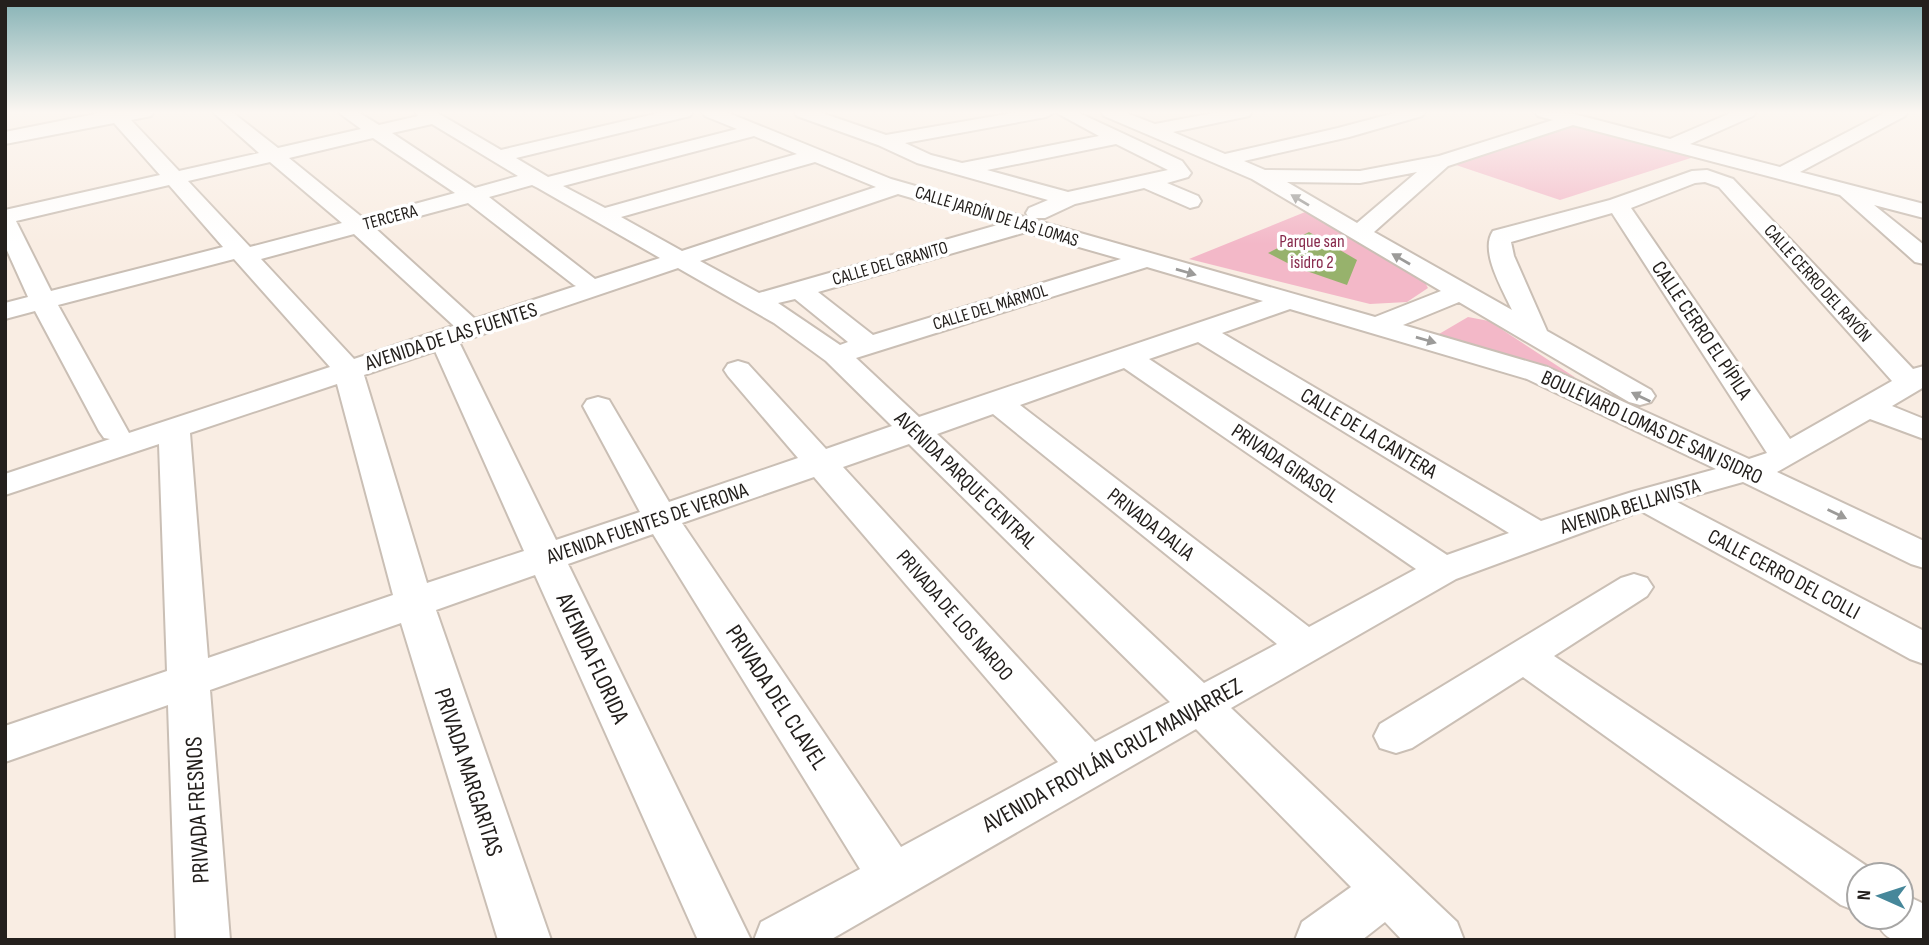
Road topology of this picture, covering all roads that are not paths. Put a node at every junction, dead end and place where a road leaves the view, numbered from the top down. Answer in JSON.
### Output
{"nodes":[{"id":1,"x":154,"y":156,"type":"edge"},
{"id":2,"x":263,"y":156,"type":"edge"},
{"id":3,"x":274,"y":156,"type":"edge"},
{"id":4,"x":413,"y":156,"type":"edge"},
{"id":5,"x":499,"y":156,"type":"edge"},
{"id":6,"x":646,"y":156,"type":"edge"},
{"id":7,"x":790,"y":156,"type":"edge"},
{"id":8,"x":834,"y":156,"type":"edge"},
{"id":9,"x":918,"y":156,"type":"edge"},
{"id":10,"x":1018,"y":156,"type":"edge"},
{"id":11,"x":1031,"y":156,"type":"edge"},
{"id":12,"x":1157,"y":156,"type":"edge"},
{"id":13,"x":1214,"y":156,"type":"edge"},
{"id":14,"x":1240,"y":156,"type":"edge"},
{"id":15,"x":1459,"y":156,"type":"edge"},
{"id":16,"x":1714,"y":156,"type":"edge"},
{"id":17,"x":1815,"y":156,"type":"edge"},
{"id":18,"x":1022,"y":158,"type":"junction"},
{"id":19,"x":924,"y":159,"type":"junction"},
{"id":20,"x":1223,"y":160,"type":"junction"},
{"id":21,"x":1441,"y":162,"type":"junction"},
{"id":22,"x":1782,"y":174,"type":"junction"},
{"id":23,"x":980,"y":175,"type":"junction"},
{"id":24,"x":1259,"y":175,"type":"junction"},
{"id":25,"x":174,"y":178,"type":"junction"},
{"id":26,"x":890,"y":180,"type":"junction"},
{"id":27,"x":540,"y":181,"type":"junction"},
{"id":28,"x":1148,"y":182,"type":"junction"},
{"id":29,"x":1842,"y":190,"type":"junction"},
{"id":30,"x":472,"y":195,"type":"junction"},
{"id":31,"x":944,"y":200,"type":"junction"},
{"id":32,"x":1068,"y":200,"type":"junction"},
{"id":33,"x":1190,"y":201,"type":"dead end"},
{"id":34,"x":1618,"y":205,"type":"junction"},
{"id":35,"x":1918,"y":205,"type":"edge"},
{"id":36,"x":605,"y":215,"type":"junction"},
{"id":37,"x":5,"y":219,"type":"edge"},
{"id":38,"x":1030,"y":219,"type":"junction"},
{"id":39,"x":359,"y":226,"type":"junction"},
{"id":40,"x":1358,"y":234,"type":"junction"},
{"id":41,"x":242,"y":253,"type":"junction"},
{"id":42,"x":676,"y":255,"type":"junction"},
{"id":43,"x":1924,"y":257,"type":"edge"},
{"id":44,"x":1144,"y":260,"type":"junction"},
{"id":45,"x":583,"y":280,"type":"junction"},
{"id":46,"x":799,"y":289,"type":"junction"},
{"id":47,"x":1459,"y":293,"type":"junction"},
{"id":48,"x":43,"y":301,"type":"junction"},
{"id":49,"x":1289,"y":301,"type":"junction"},
{"id":50,"x":755,"y":302,"type":"junction"},
{"id":51,"x":5,"y":311,"type":"edge"},
{"id":52,"x":1378,"y":326,"type":"junction"},
{"id":53,"x":453,"y":329,"type":"junction"},
{"id":54,"x":1201,"y":332,"type":"junction"},
{"id":55,"x":1536,"y":337,"type":"junction"},
{"id":56,"x":868,"y":345,"type":"junction"},
{"id":57,"x":836,"y":355,"type":"junction"},
{"id":58,"x":1127,"y":357,"type":"junction"},
{"id":59,"x":343,"y":365,"type":"junction"},
{"id":60,"x":738,"y":370,"type":"dead end"},
{"id":61,"x":1916,"y":379,"type":"edge"},
{"id":62,"x":997,"y":402,"type":"junction"},
{"id":63,"x":598,"y":405,"type":"dead end"},
{"id":64,"x":1868,"y":407,"type":"junction"},
{"id":65,"x":174,"y":428,"type":"junction"},
{"id":66,"x":914,"y":430,"type":"junction"},
{"id":67,"x":1924,"y":430,"type":"edge"},
{"id":68,"x":115,"y":431,"type":"junction"},
{"id":69,"x":821,"y":463,"type":"junction"},
{"id":70,"x":1769,"y":463,"type":"junction"},
{"id":71,"x":5,"y":467,"type":"edge"},
{"id":72,"x":5,"y":485,"type":"edge"},
{"id":73,"x":1644,"y":499,"type":"junction"},
{"id":74,"x":661,"y":518,"type":"junction"},
{"id":75,"x":1924,"y":532,"type":"edge"},
{"id":76,"x":1537,"y":534,"type":"junction"},
{"id":77,"x":1924,"y":556,"type":"edge"},
{"id":78,"x":546,"y":558,"type":"junction"},
{"id":79,"x":1443,"y":570,"type":"junction"},
{"id":80,"x":1634,"y":587,"type":"dead end"},
{"id":81,"x":414,"y":603,"type":"junction"},
{"id":82,"x":1306,"y":646,"type":"junction"},
{"id":83,"x":1924,"y":649,"type":"edge"},
{"id":84,"x":1525,"y":657,"type":"junction"},
{"id":85,"x":190,"y":680,"type":"junction"},
{"id":86,"x":1200,"y":705,"type":"junction"},
{"id":87,"x":1396,"y":736,"type":"dead end"},
{"id":88,"x":5,"y":744,"type":"edge"},
{"id":89,"x":1089,"y":767,"type":"junction"},
{"id":90,"x":893,"y":877,"type":"junction"},
{"id":91,"x":1845,"y":879,"type":"edge"},
{"id":92,"x":1387,"y":890,"type":"junction"},
{"id":93,"x":203,"y":940,"type":"edge"},
{"id":94,"x":525,"y":940,"type":"edge"},
{"id":95,"x":724,"y":940,"type":"edge"},
{"id":96,"x":780,"y":940,"type":"edge"},
{"id":97,"x":1321,"y":940,"type":"edge"},
{"id":98,"x":1438,"y":940,"type":"edge"}],
"edges":[{"from":1,"to":25,"type":"street"},
{"from":2,"to":25,"type":"street"},
{"from":3,"to":39,"type":"street"},
{"from":4,"to":30,"type":"street"},
{"from":5,"to":27,"type":"street","name":"AVENIDA PARQUE CENTRAL"},
{"from":6,"to":27,"type":"street","name":"TERCERA"},
{"from":7,"to":36,"type":"street"},
{"from":8,"to":26,"type":"street","name":"CALLE JARDÍN DE LAS LOMAS"},
{"from":9,"to":19,"type":"street"},
{"from":10,"to":18,"type":"street"},
{"from":11,"to":18,"type":"street"},
{"from":12,"to":28,"type":"street","name":"CALLE DEL GRANITO"},
{"from":13,"to":20,"type":"street"},
{"from":14,"to":20,"type":"street"},
{"from":15,"to":21,"type":"street"},
{"from":16,"to":22,"type":"street"},
{"from":17,"to":22,"type":"street"},
{"from":18,"to":23,"type":"street"},
{"from":19,"to":23,"type":"street"},
{"from":19,"to":26,"type":"street","name":"AVENIDA DE LAS FUENTES"},
{"from":20,"to":24,"type":"street"},
{"from":21,"to":24,"type":"street"},
{"from":21,"to":40,"type":"street"},
{"from":22,"to":29,"type":"street"},
{"from":23,"to":31,"type":"street"},
{"from":23,"to":32,"type":"street"},
{"from":40,"to":24,"type":"street","one_way":true},
{"from":25,"to":37,"type":"street"},
{"from":25,"to":41,"type":"street"},
{"from":26,"to":31,"type":"street","name":"CALLE JARDÍN DE LAS LOMAS"},
{"from":26,"to":42,"type":"street","name":"AVENIDA DE LAS FUENTES"},
{"from":27,"to":30,"type":"street","name":"TERCERA"},
{"from":27,"to":36,"type":"street","name":"AVENIDA PARQUE CENTRAL"},
{"from":28,"to":32,"type":"street","name":"CALLE DEL GRANITO"},
{"from":28,"to":33,"type":"street"},
{"from":29,"to":35,"type":"street"},
{"from":29,"to":43,"type":"street"},
{"from":30,"to":39,"type":"street","name":"TERCERA"},
{"from":30,"to":45,"type":"street"},
{"from":31,"to":38,"type":"street","name":"CALLE JARDÍN DE LAS LOMAS"},
{"from":32,"to":38,"type":"street","name":"CALLE DEL GRANITO"},
{"from":34,"to":55,"type":"street"},
{"from":34,"to":61,"type":"street","name":"CALLE CERRO DEL RAYÓN"},
{"from":34,"to":70,"type":"street","name":"CALLE CERRO EL PÍPILA"},
{"from":36,"to":42,"type":"street","name":"AVENIDA PARQUE CENTRAL"},
{"from":37,"to":48,"type":"street"},
{"from":38,"to":44,"type":"street","name":"CALLE JARDÍN DE LAS LOMAS"},
{"from":38,"to":46,"type":"street","name":"CALLE DEL GRANITO"},
{"from":39,"to":41,"type":"street","name":"TERCERA"},
{"from":39,"to":53,"type":"street"},
{"from":47,"to":40,"type":"street","name":"BOULEVARD LOMAS DE SAN ISIDRO","one_way":true},
{"from":41,"to":48,"type":"street","name":"TERCERA"},
{"from":41,"to":59,"type":"street"},
{"from":42,"to":45,"type":"street","name":"AVENIDA DE LAS FUENTES"},
{"from":42,"to":50,"type":"street","name":"AVENIDA PARQUE CENTRAL"},
{"from":42,"to":53,"type":"street","name":"AVENIDA DE LAS FUENTES"},
{"from":44,"to":49,"type":"street","name":"CALLE JARDÍN DE LAS LOMAS","one_way":true},
{"from":44,"to":56,"type":"street","name":"CALLE DEL MÁRMOL"},
{"from":45,"to":53,"type":"street","name":"AVENIDA DE LAS FUENTES"},
{"from":46,"to":50,"type":"street","name":"CALLE DEL GRANITO"},
{"from":46,"to":56,"type":"street"},
{"from":47,"to":52,"type":"street"},
{"from":47,"to":55,"type":"street","name":"BOULEVARD LOMAS DE SAN ISIDRO"},
{"from":48,"to":51,"type":"street","name":"TERCERA"},
{"from":48,"to":68,"type":"street"},
{"from":49,"to":52,"type":"street","name":"BOULEVARD LOMAS DE SAN ISIDRO"},
{"from":49,"to":54,"type":"street","name":"AVENIDA FUENTES DE VERONA"},
{"from":50,"to":57,"type":"street","name":"AVENIDA PARQUE CENTRAL"},
{"from":52,"to":70,"type":"street","name":"BOULEVARD LOMAS DE SAN ISIDRO","one_way":true},
{"from":53,"to":59,"type":"street","name":"AVENIDA DE LAS FUENTES"},
{"from":53,"to":78,"type":"street","name":"AVENIDA FLORIDA"},
{"from":54,"to":58,"type":"street","name":"AVENIDA FUENTES DE VERONA"},
{"from":54,"to":76,"type":"street","name":"CALLE DE LA CANTERA"},
{"from":70,"to":55,"type":"street","name":"BOULEVARD LOMAS DE SAN ISIDRO","one_way":true},
{"from":56,"to":57,"type":"street","name":"CALLE DEL MÁRMOL"},
{"from":57,"to":66,"type":"street","name":"AVENIDA PARQUE CENTRAL"},
{"from":58,"to":62,"type":"street","name":"AVENIDA FUENTES DE VERONA"},
{"from":58,"to":79,"type":"street","name":"PRIVADA GIRASOL"},
{"from":59,"to":65,"type":"street","name":"AVENIDA DE LAS FUENTES"},
{"from":59,"to":68,"type":"street","name":"AVENIDA DE LAS FUENTES"},
{"from":59,"to":81,"type":"street","name":"PRIVADA MARGARITAS"},
{"from":60,"to":69,"type":"street","name":"PRIVADA DE LOS NARDO"},
{"from":61,"to":64,"type":"street","name":"AVENIDA BELLAVISTA"},
{"from":62,"to":66,"type":"street","name":"AVENIDA FUENTES DE VERONA"},
{"from":62,"to":82,"type":"street","name":"PRIVADA DALIA"},
{"from":63,"to":74,"type":"street","name":"PRIVADA DEL CLAVEL"},
{"from":64,"to":67,"type":"street"},
{"from":64,"to":70,"type":"street","name":"AVENIDA BELLAVISTA"},
{"from":65,"to":72,"type":"street","name":"AVENIDA DE LAS FUENTES"},
{"from":65,"to":85,"type":"street","name":"PRIVADA FRESNOS"},
{"from":66,"to":69,"type":"street","name":"AVENIDA FUENTES DE VERONA"},
{"from":66,"to":86,"type":"street","name":"AVENIDA PARQUE CENTRAL"},
{"from":68,"to":71,"type":"street","name":"AVENIDA DE LAS FUENTES"},
{"from":69,"to":74,"type":"street","name":"AVENIDA FUENTES DE VERONA"},
{"from":69,"to":89,"type":"street","name":"PRIVADA DE LOS NARDO"},
{"from":70,"to":73,"type":"street","name":"AVENIDA BELLAVISTA"},
{"from":70,"to":75,"type":"street","name":"BOULEVARD LOMAS DE SAN ISIDRO"},
{"from":70,"to":77,"type":"street","name":"BOULEVARD LOMAS DE SAN ISIDRO","one_way":true},
{"from":73,"to":76,"type":"street","name":"AVENIDA BELLAVISTA"},
{"from":73,"to":83,"type":"street","name":"CALLE CERRO DEL COLLI"},
{"from":74,"to":78,"type":"street","name":"AVENIDA FUENTES DE VERONA"},
{"from":74,"to":90,"type":"street","name":"PRIVADA DEL CLAVEL"},
{"from":76,"to":79,"type":"street","name":"AVENIDA BELLAVISTA"},
{"from":78,"to":81,"type":"street","name":"AVENIDA FUENTES DE VERONA"},
{"from":78,"to":95,"type":"street","name":"AVENIDA FLORIDA"},
{"from":79,"to":82,"type":"street","name":"AVENIDA FROYLÁN CRUZ MANJARREZ"},
{"from":80,"to":84,"type":"street"},
{"from":81,"to":85,"type":"street","name":"AVENIDA FUENTES DE VERONA"},
{"from":81,"to":94,"type":"street","name":"PRIVADA MARGARITAS"},
{"from":82,"to":86,"type":"street","name":"AVENIDA FROYLÁN CRUZ MANJARREZ"},
{"from":84,"to":87,"type":"street"},
{"from":84,"to":91,"type":"street"},
{"from":85,"to":88,"type":"street","name":"AVENIDA FUENTES DE VERONA"},
{"from":85,"to":93,"type":"street","name":"PRIVADA FRESNOS"},
{"from":86,"to":89,"type":"street","name":"AVENIDA FROYLÁN CRUZ MANJARREZ"},
{"from":86,"to":92,"type":"street","name":"AVENIDA PARQUE CENTRAL"},
{"from":89,"to":90,"type":"street","name":"AVENIDA FROYLÁN CRUZ MANJARREZ"},
{"from":90,"to":96,"type":"street","name":"AVENIDA FROYLÁN CRUZ MANJARREZ"},
{"from":92,"to":97,"type":"street"},
{"from":92,"to":98,"type":"street","name":"AVENIDA PARQUE CENTRAL"}]}
